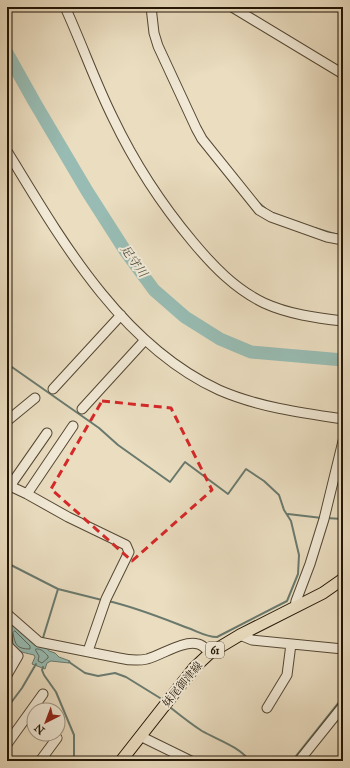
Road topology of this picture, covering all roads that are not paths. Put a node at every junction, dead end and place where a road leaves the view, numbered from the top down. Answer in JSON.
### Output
{"nodes":[{"id":1,"x":65,"y":7,"type":"edge"},
{"id":2,"x":151,"y":7,"type":"edge"},
{"id":3,"x":232,"y":7,"type":"edge"},
{"id":4,"x":343,"y":74,"type":"edge"},
{"id":5,"x":7,"y":151,"type":"edge"},
{"id":6,"x":10,"y":163,"type":"edge"},
{"id":7,"x":343,"y":240,"type":"edge"},
{"id":8,"x":121,"y":315,"type":"junction"},
{"id":9,"x":343,"y":321,"type":"edge"},
{"id":10,"x":145,"y":340,"type":"junction"},
{"id":11,"x":53,"y":389,"type":"dead end"},
{"id":12,"x":35,"y":398,"type":"dead end"},
{"id":13,"x":82,"y":409,"type":"dead end"},
{"id":14,"x":343,"y":419,"type":"edge"},
{"id":15,"x":7,"y":421,"type":"edge"},
{"id":16,"x":74,"y":426,"type":"dead end"},
{"id":17,"x":47,"y":433,"type":"dead end"},
{"id":18,"x":343,"y":441,"type":"edge"},
{"id":19,"x":8,"y":485,"type":"edge"},
{"id":20,"x":27,"y":494,"type":"junction"},
{"id":21,"x":343,"y":579,"type":"edge"},
{"id":22,"x":295,"y":607,"type":"junction"},
{"id":23,"x":8,"y":616,"type":"edge"},
{"id":24,"x":7,"y":635,"type":"edge"},
{"id":25,"x":240,"y":635,"type":"junction"},
{"id":26,"x":291,"y":644,"type":"junction"},
{"id":27,"x":343,"y":649,"type":"edge"},
{"id":28,"x":88,"y":651,"type":"junction"},
{"id":29,"x":210,"y":653,"type":"junction"},
{"id":30,"x":7,"y":675,"type":"edge"},
{"id":31,"x":43,"y":694,"type":"dead end"},
{"id":32,"x":39,"y":702,"type":"edge"},
{"id":33,"x":343,"y":706,"type":"edge"},
{"id":34,"x":267,"y":708,"type":"dead end"},
{"id":35,"x":26,"y":723,"type":"edge"},
{"id":36,"x":140,"y":736,"type":"junction"},
{"id":37,"x":54,"y":742,"type":"edge"},
{"id":38,"x":7,"y":744,"type":"edge"},
{"id":39,"x":40,"y":761,"type":"edge"},
{"id":40,"x":121,"y":761,"type":"edge"},
{"id":41,"x":190,"y":761,"type":"edge"},
{"id":42,"x":299,"y":761,"type":"edge"}],
"edges":[{"from":1,"to":9,"type":"street"},
{"from":2,"to":7,"type":"street"},
{"from":3,"to":4,"type":"street"},
{"from":5,"to":6,"type":"street"},
{"from":6,"to":8,"type":"street"},
{"from":8,"to":10,"type":"street"},
{"from":8,"to":11,"type":"street"},
{"from":10,"to":13,"type":"street"},
{"from":10,"to":14,"type":"street"},
{"from":12,"to":15,"type":"street"},
{"from":16,"to":20,"type":"street"},
{"from":17,"to":19,"type":"street"},
{"from":18,"to":22,"type":"street"},
{"from":19,"to":20,"type":"street"},
{"from":20,"to":28,"type":"street"},
{"from":21,"to":22,"type":"main road","name":"妹尾御津線","number":"61"},
{"from":22,"to":25,"type":"main road","name":"妹尾御津線","number":"61"},
{"from":23,"to":28,"type":"street"},
{"from":24,"to":30,"type":"street"},
{"from":25,"to":26,"type":"street"},
{"from":25,"to":29,"type":"main road","name":"妹尾御津線","number":"61"},
{"from":26,"to":27,"type":"street"},
{"from":26,"to":34,"type":"street"},
{"from":28,"to":29,"type":"street"},
{"from":29,"to":36,"type":"main road","name":"妹尾御津線","number":"61"},
{"from":31,"to":32,"type":"street"},
{"from":33,"to":42,"type":"street"},
{"from":35,"to":38,"type":"street"},
{"from":36,"to":40,"type":"main road","name":"妹尾御津線","number":"61"},
{"from":36,"to":41,"type":"street"},
{"from":37,"to":39,"type":"street"}]}
